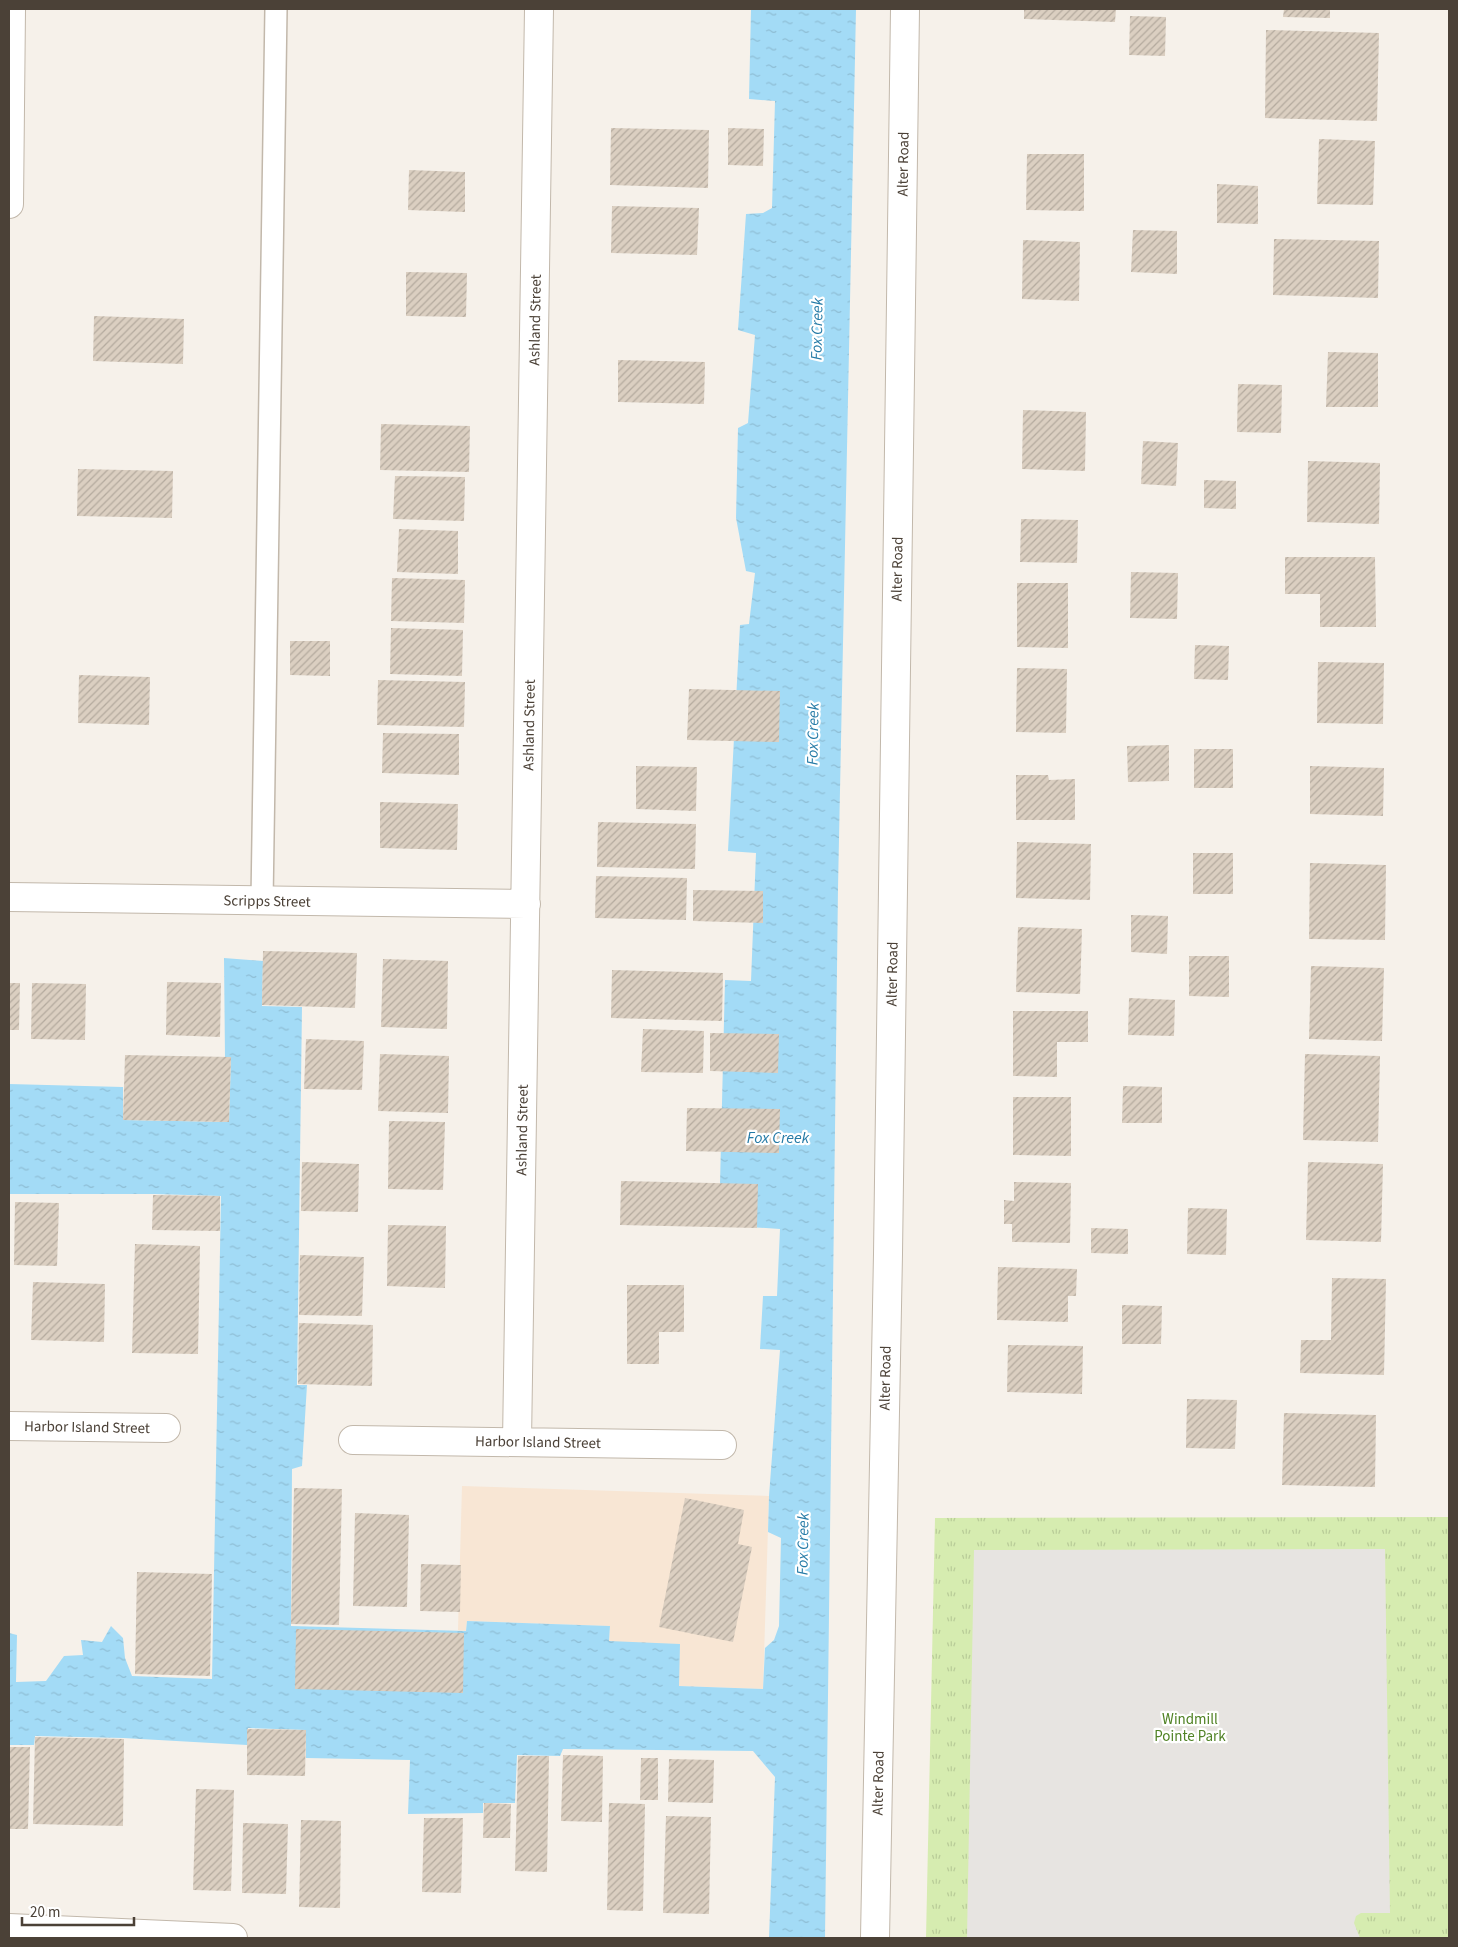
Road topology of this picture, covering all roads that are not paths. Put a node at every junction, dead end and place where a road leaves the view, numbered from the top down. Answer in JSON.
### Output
{"nodes":[{"id":1,"x":12,"y":9,"type":"edge"},
{"id":2,"x":276,"y":9,"type":"edge"},
{"id":3,"x":540,"y":9,"type":"edge"},
{"id":4,"x":905,"y":9,"type":"edge"},
{"id":5,"x":9,"y":204,"type":"edge"},
{"id":6,"x":9,"y":897,"type":"edge"},
{"id":7,"x":262,"y":901,"type":"junction"},
{"id":8,"x":526,"y":904,"type":"junction"},
{"id":9,"x":9,"y":1426,"type":"edge"},
{"id":10,"x":166,"y":1428,"type":"dead end"},
{"id":11,"x":353,"y":1440,"type":"dead end"},
{"id":12,"x":517,"y":1442,"type":"junction"},
{"id":13,"x":722,"y":1445,"type":"dead end"},
{"id":14,"x":9,"y":1928,"type":"edge"},
{"id":15,"x":233,"y":1938,"type":"edge"},
{"id":16,"x":876,"y":1938,"type":"edge"}],
"edges":[{"from":1,"to":5,"type":"street"},
{"from":2,"to":7,"type":"lane"},
{"from":3,"to":8,"type":"street","name":"Ashland Street"},
{"from":4,"to":16,"type":"street","name":"Alter Road"},
{"from":6,"to":7,"type":"street","name":"Scripps Street"},
{"from":7,"to":8,"type":"street","name":"Scripps Street"},
{"from":8,"to":12,"type":"street","name":"Ashland Street"},
{"from":9,"to":10,"type":"street","name":"Harbor Island Street"},
{"from":11,"to":12,"type":"street","name":"Harbor Island Street"},
{"from":12,"to":13,"type":"street","name":"Harbor Island Street"},
{"from":14,"to":15,"type":"street"}]}
